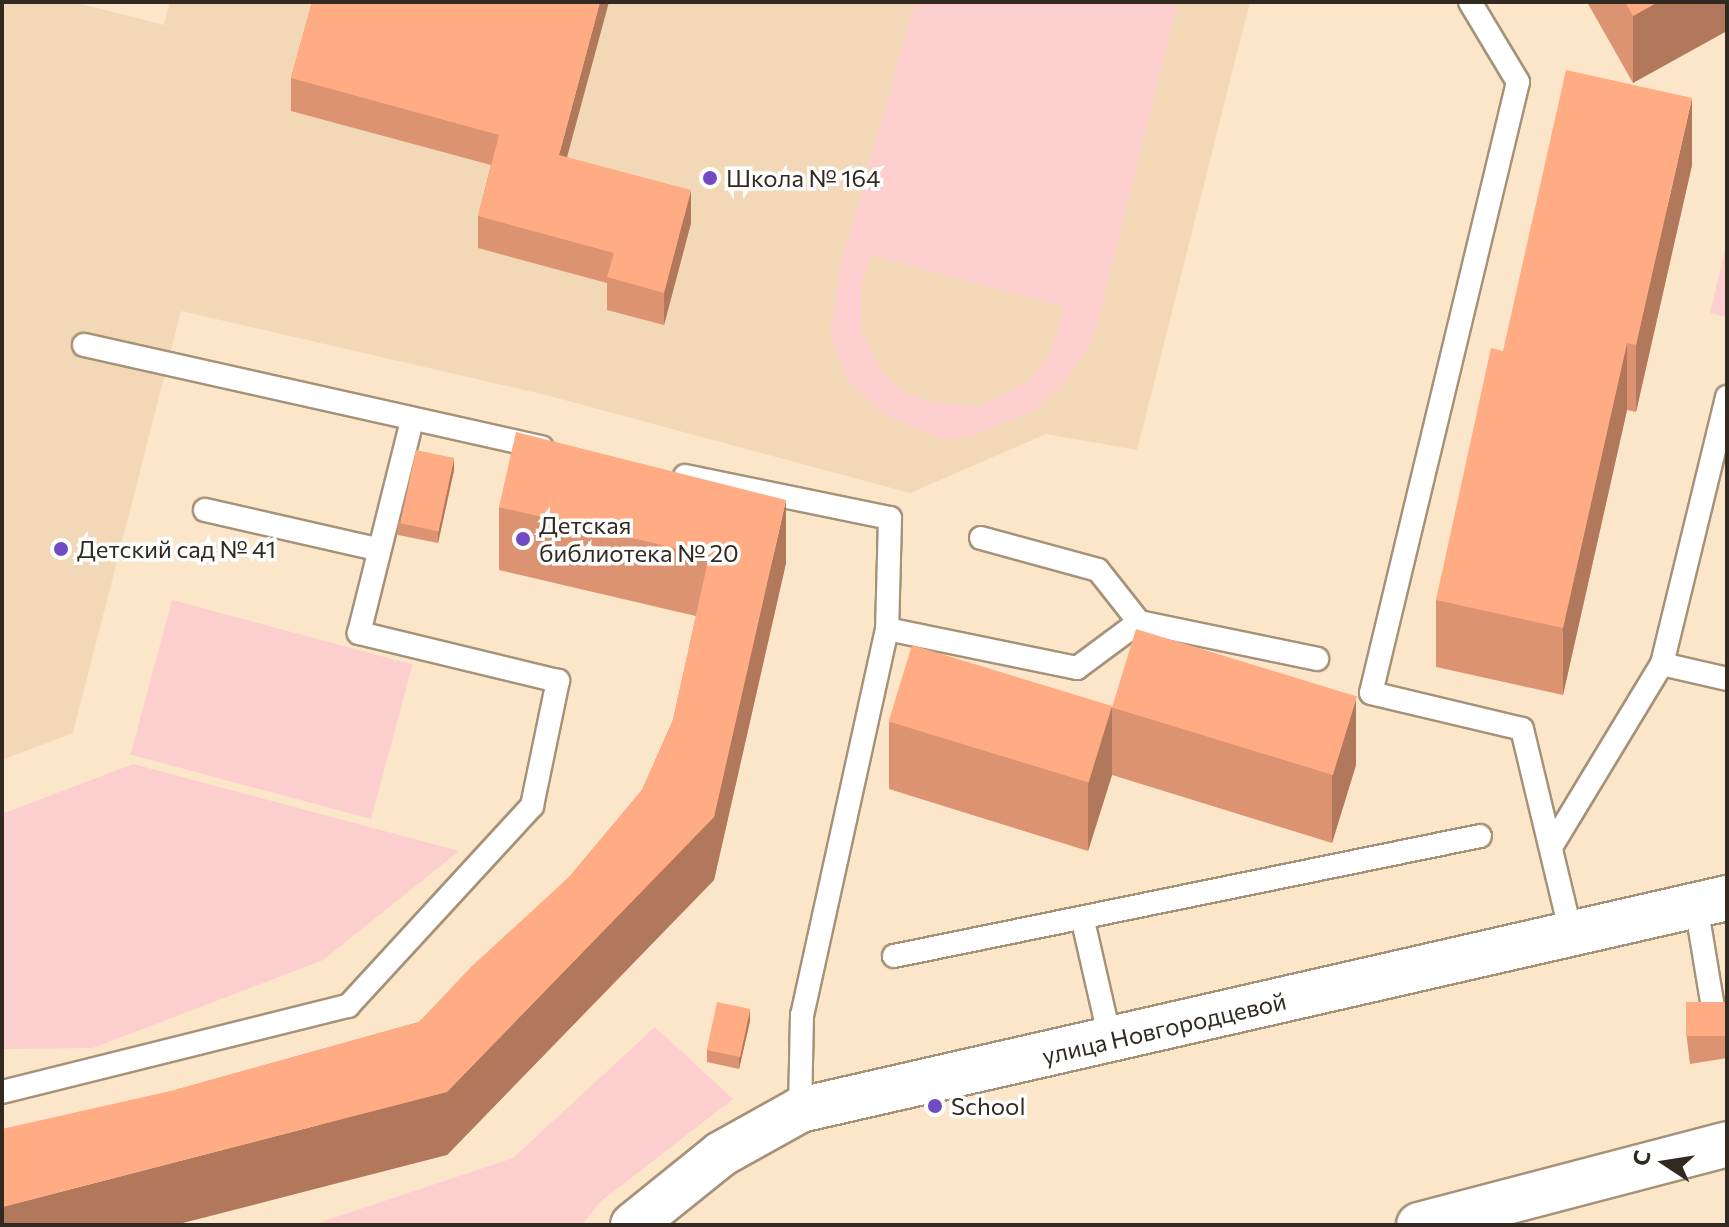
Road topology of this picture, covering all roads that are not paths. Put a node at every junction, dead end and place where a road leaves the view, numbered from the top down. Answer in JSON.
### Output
{"nodes":[{"id":1,"x":1470,"y":2,"type":"edge"},
{"id":2,"x":84,"y":345,"type":"dead end"},
{"id":3,"x":1727,"y":397,"type":"edge"},
{"id":4,"x":412,"y":421,"type":"junction"},
{"id":5,"x":572,"y":453,"type":"edge"},
{"id":6,"x":663,"y":472,"type":"edge"},
{"id":7,"x":205,"y":510,"type":"dead end"},
{"id":8,"x":981,"y":538,"type":"dead end"},
{"id":9,"x":376,"y":549,"type":"junction"},
{"id":10,"x":1139,"y":622,"type":"junction"},
{"id":11,"x":887,"y":629,"type":"junction"},
{"id":12,"x":1317,"y":659,"type":"dead end"},
{"id":13,"x":1662,"y":664,"type":"junction"},
{"id":14,"x":1727,"y":679,"type":"edge"},
{"id":15,"x":1480,"y":836,"type":"dead end"},
{"id":16,"x":1551,"y":847,"type":"junction"},
{"id":17,"x":1711,"y":902,"type":"edge"},
{"id":18,"x":1083,"y":921,"type":"junction"},
{"id":19,"x":1571,"y":933,"type":"junction"},
{"id":20,"x":894,"y":956,"type":"dead end"},
{"id":21,"x":1713,"y":1008,"type":"edge"},
{"id":22,"x":1110,"y":1039,"type":"junction"},
{"id":23,"x":2,"y":1092,"type":"edge"},
{"id":24,"x":800,"y":1110,"type":"junction"},
{"id":25,"x":1727,"y":1144,"type":"edge"},
{"id":26,"x":633,"y":1225,"type":"edge"},
{"id":27,"x":1419,"y":1225,"type":"edge"}],
"edges":[{"from":1,"to":16,"type":"lane"},
{"from":2,"to":4,"type":"lane"},
{"from":3,"to":13,"type":"lane"},
{"from":4,"to":5,"type":"lane"},
{"from":4,"to":9,"type":"lane"},
{"from":6,"to":11,"type":"lane"},
{"from":7,"to":9,"type":"lane"},
{"from":8,"to":10,"type":"lane"},
{"from":9,"to":23,"type":"lane"},
{"from":10,"to":11,"type":"lane"},
{"from":10,"to":12,"type":"lane"},
{"from":11,"to":24,"type":"lane"},
{"from":13,"to":14,"type":"lane"},
{"from":13,"to":16,"type":"lane"},
{"from":15,"to":18,"type":"lane"},
{"from":16,"to":19,"type":"lane"},
{"from":17,"to":19,"type":"street","name":"улица Новгородцевой"},
{"from":17,"to":21,"type":"lane"},
{"from":18,"to":20,"type":"lane"},
{"from":18,"to":22,"type":"lane"},
{"from":19,"to":22,"type":"street","name":"улица Новгородцевой"},
{"from":22,"to":24,"type":"street","name":"улица Новгородцевой"},
{"from":24,"to":26,"type":"street","name":"улица Новгородцевой"},
{"from":25,"to":27,"type":"street"}]}
